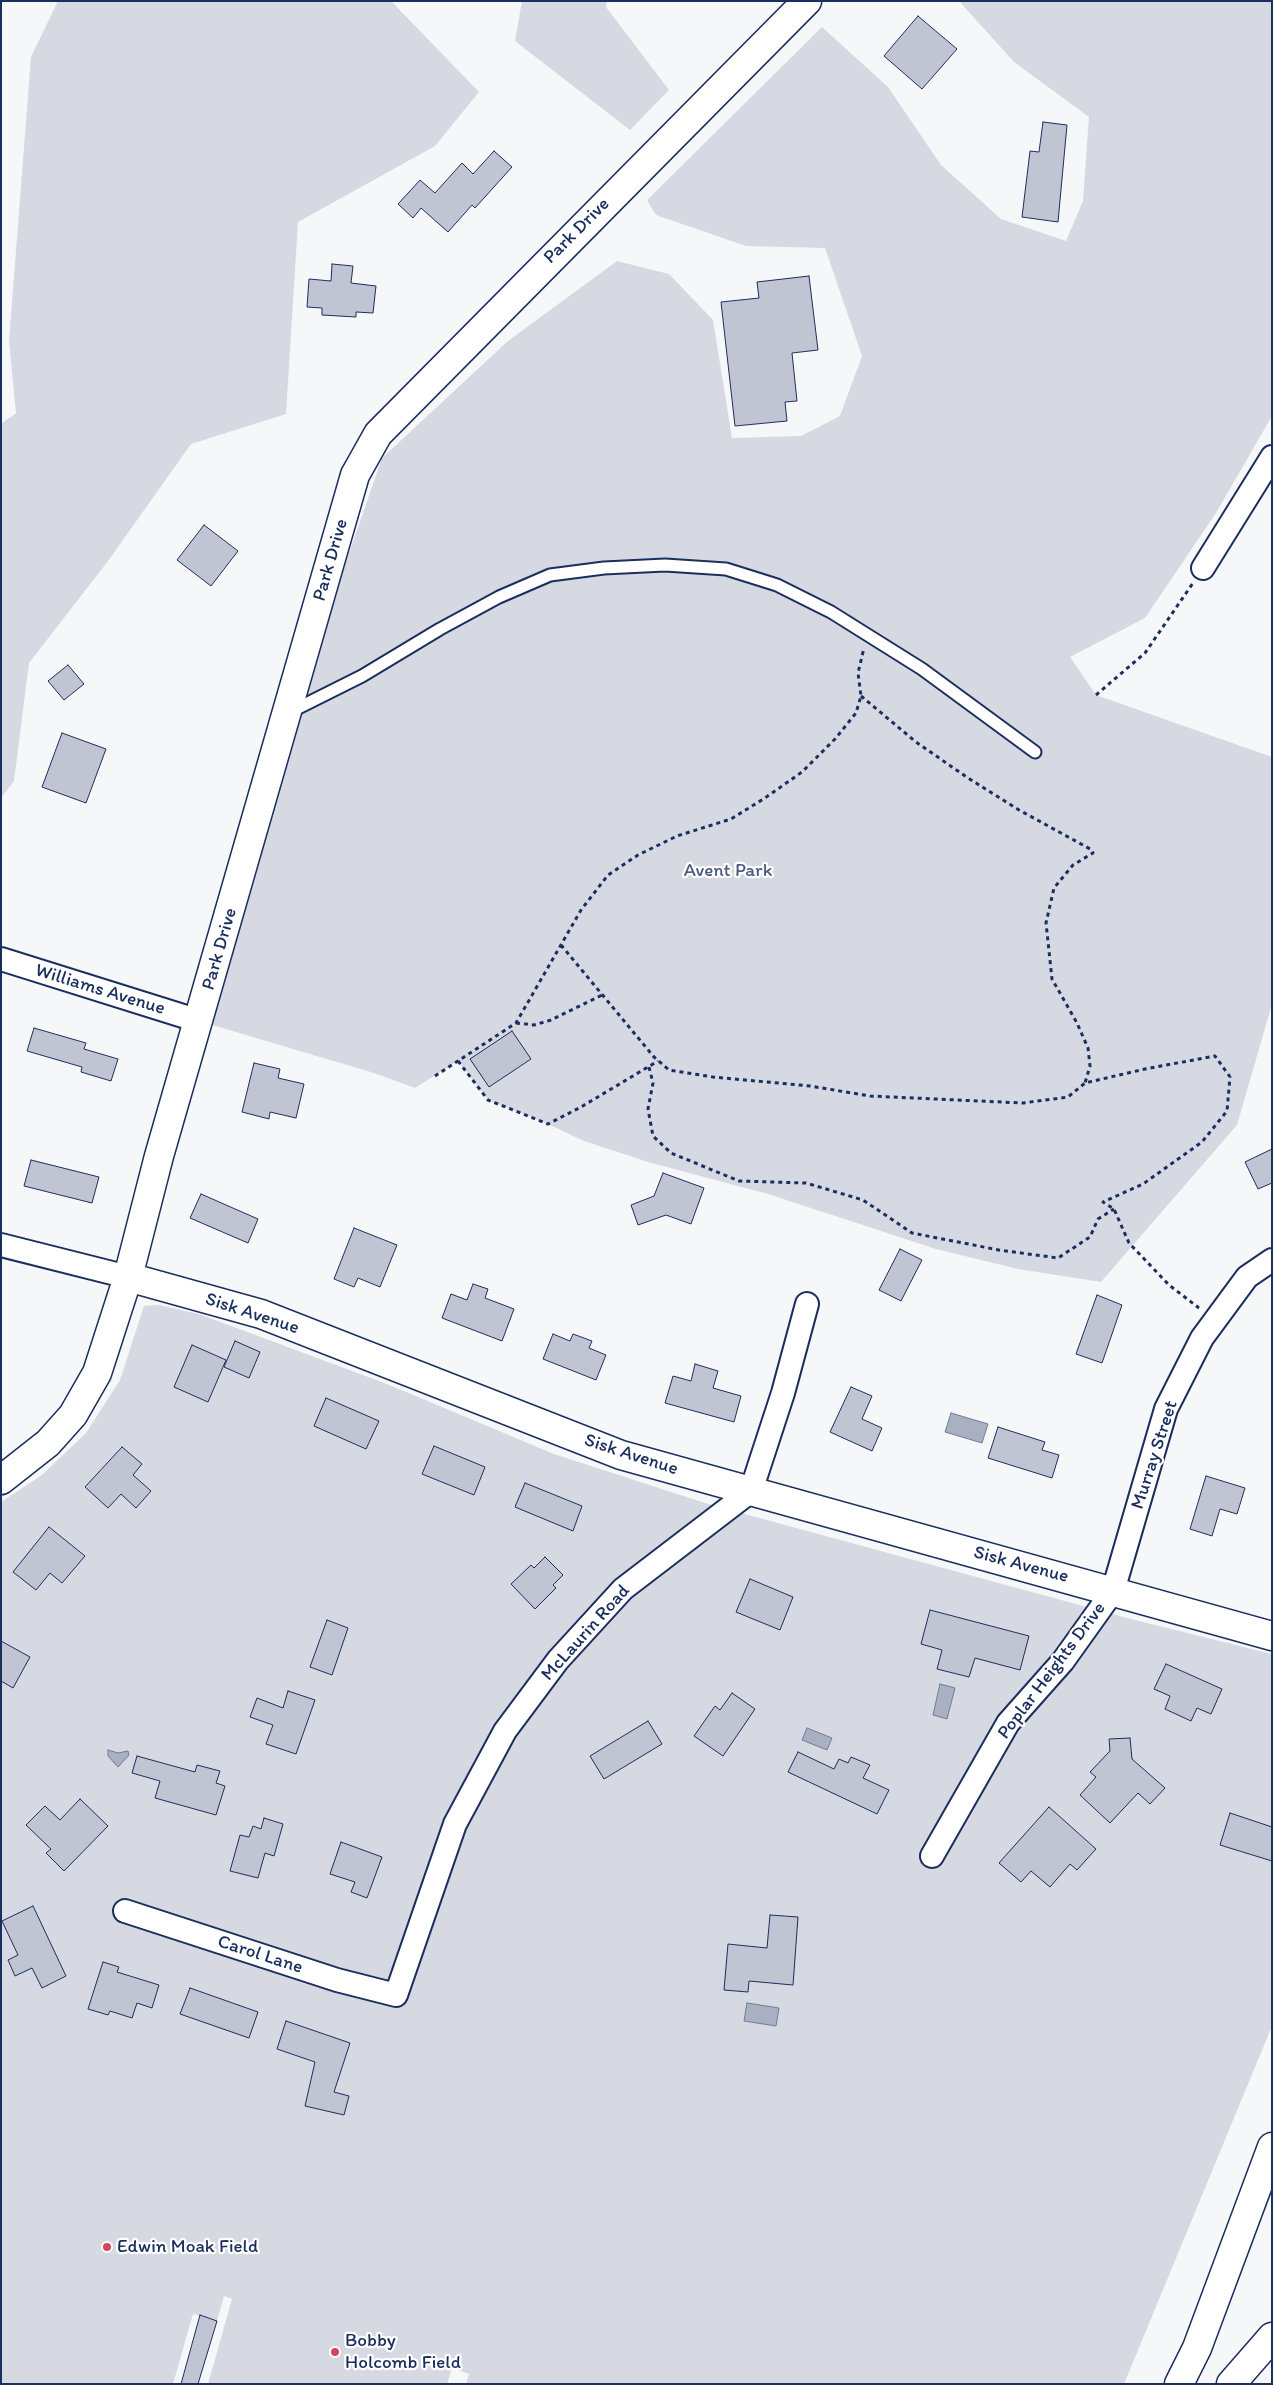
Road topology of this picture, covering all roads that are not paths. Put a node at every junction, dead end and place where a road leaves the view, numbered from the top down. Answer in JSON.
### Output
{"nodes":[{"id":1,"x":807,"y":1,"type":"edge"},
{"id":2,"x":1272,"y":457,"type":"edge"},
{"id":3,"x":1203,"y":568,"type":"road end"},
{"id":4,"x":288,"y":713,"type":"junction"},
{"id":5,"x":1035,"y":752,"type":"dead end"},
{"id":6,"x":1,"y":959,"type":"edge"},
{"id":7,"x":199,"y":1021,"type":"junction"},
{"id":8,"x":1,"y":1244,"type":"edge"},
{"id":9,"x":1272,"y":1260,"type":"edge"},
{"id":10,"x":128,"y":1276,"type":"junction"},
{"id":11,"x":807,"y":1304,"type":"dead end"},
{"id":12,"x":1,"y":1480,"type":"edge"},
{"id":13,"x":751,"y":1491,"type":"junction"},
{"id":14,"x":1114,"y":1591,"type":"junction"},
{"id":15,"x":1272,"y":1636,"type":"edge"},
{"id":16,"x":932,"y":1856,"type":"dead end"},
{"id":17,"x":125,"y":1910,"type":"dead end"},
{"id":18,"x":396,"y":1996,"type":"joint"},
{"id":19,"x":1272,"y":2147,"type":"edge"},
{"id":20,"x":1272,"y":2337,"type":"edge"},
{"id":21,"x":1178,"y":2384,"type":"edge"},
{"id":22,"x":1231,"y":2384,"type":"edge"}],
"edges":[{"from":1,"to":4,"type":"main road","name":"Park Drive"},
{"from":2,"to":3,"type":"street"},
{"from":4,"to":5,"type":"lane"},
{"from":4,"to":7,"type":"main road","name":"Park Drive"},
{"from":6,"to":7,"type":"street","name":"Williams Avenue"},
{"from":7,"to":10,"type":"main road","name":"Park Drive"},
{"from":8,"to":10,"type":"street","name":"Sisk Avenue"},
{"from":9,"to":14,"type":"street","name":"Murray Street"},
{"from":10,"to":12,"type":"main road","name":"Park Drive"},
{"from":10,"to":13,"type":"main road","name":"Sisk Avenue"},
{"from":11,"to":13,"type":"street"},
{"from":13,"to":14,"type":"main road","name":"Sisk Avenue"},
{"from":13,"to":18,"type":"street","name":"McLaurin Road"},
{"from":14,"to":15,"type":"main road","name":"Sisk Avenue"},
{"from":14,"to":16,"type":"street","name":"Poplar Heights Drive"},
{"from":17,"to":18,"type":"street","name":"Carol Lane"},
{"from":19,"to":21,"type":"main road"},
{"from":20,"to":22,"type":"main road"}]}
